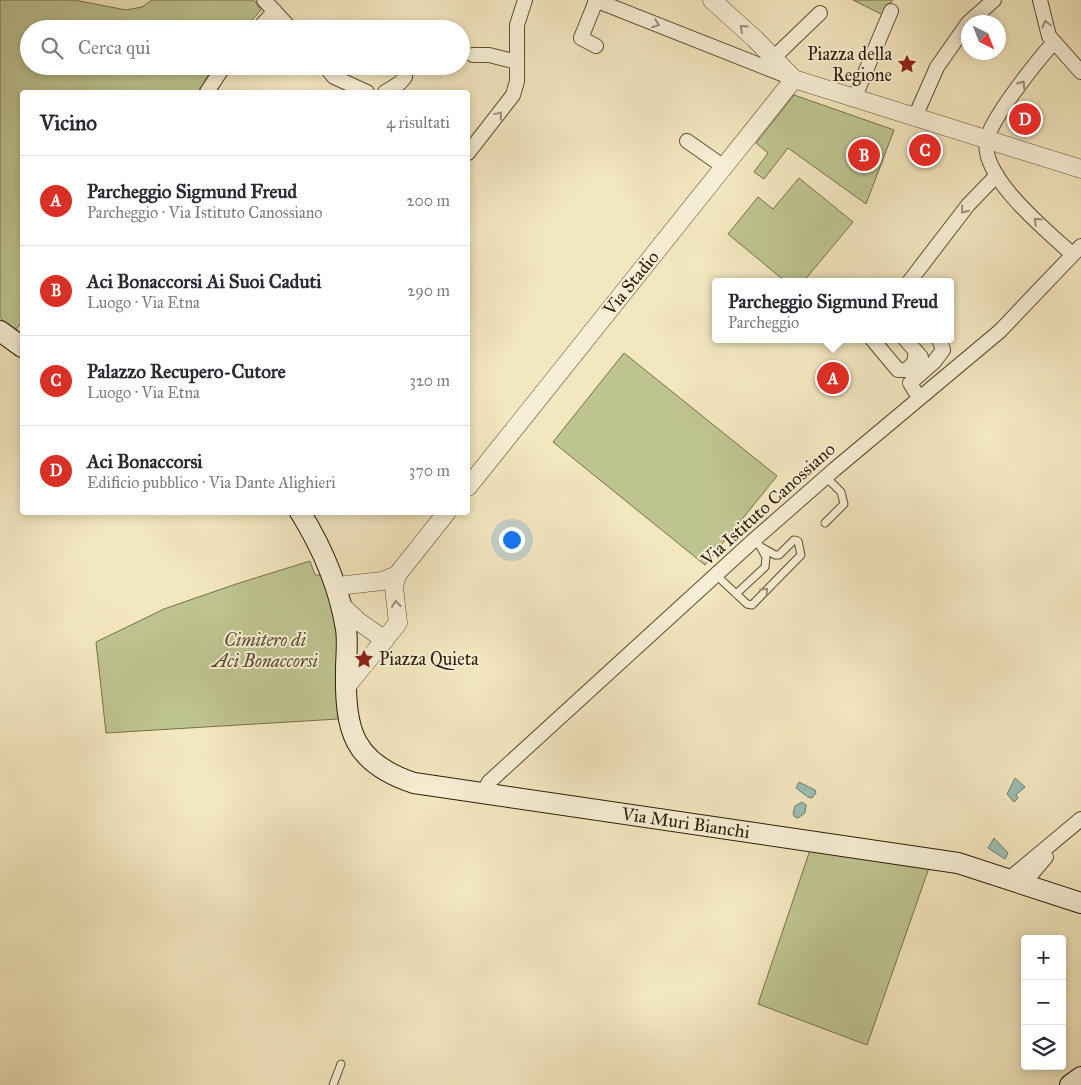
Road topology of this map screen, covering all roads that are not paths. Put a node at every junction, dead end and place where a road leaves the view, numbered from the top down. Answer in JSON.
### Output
{"nodes":[{"id":1,"x":525,"y":0,"type":"edge"},
{"id":2,"x":595,"y":0,"type":"edge"},
{"id":3,"x":712,"y":0,"type":"edge"},
{"id":4,"x":994,"y":0,"type":"edge"},
{"id":5,"x":1040,"y":0,"type":"edge"},
{"id":6,"x":271,"y":5,"type":"edge"},
{"id":7,"x":891,"y":11,"type":"dead end"},
{"id":8,"x":820,"y":14,"type":"dead end"},
{"id":9,"x":978,"y":15,"type":"edge"},
{"id":10,"x":263,"y":20,"type":"edge"},
{"id":11,"x":284,"y":20,"type":"edge"},
{"id":12,"x":961,"y":34,"type":"edge"},
{"id":13,"x":1054,"y":42,"type":"junction"},
{"id":14,"x":596,"y":46,"type":"dead end"},
{"id":15,"x":473,"y":55,"type":"dead end"},
{"id":16,"x":769,"y":61,"type":"junction"},
{"id":17,"x":517,"y":62,"type":"junction"},
{"id":18,"x":1081,"y":72,"type":"edge"},
{"id":19,"x":218,"y":75,"type":"edge"},
{"id":20,"x":332,"y":75,"type":"edge"},
{"id":21,"x":405,"y":75,"type":"edge"},
{"id":22,"x":794,"y":79,"type":"junction"},
{"id":23,"x":208,"y":90,"type":"edge"},
{"id":24,"x":363,"y":90,"type":"edge"},
{"id":25,"x":389,"y":90,"type":"edge"},
{"id":26,"x":854,"y":99,"type":"junction"},
{"id":27,"x":915,"y":117,"type":"junction"},
{"id":28,"x":987,"y":140,"type":"junction"},
{"id":29,"x":687,"y":141,"type":"dead end"},
{"id":30,"x":470,"y":150,"type":"edge"},
{"id":31,"x":724,"y":167,"type":"junction"},
{"id":32,"x":1081,"y":169,"type":"edge"},
{"id":33,"x":997,"y":175,"type":"junction"},
{"id":34,"x":1076,"y":250,"type":"edge"},
{"id":35,"x":912,"y":278,"type":"edge"},
{"id":36,"x":0,"y":331,"type":"edge"},
{"id":37,"x":875,"y":343,"type":"edge"},
{"id":38,"x":908,"y":343,"type":"edge"},
{"id":39,"x":940,"y":343,"type":"edge"},
{"id":40,"x":20,"y":346,"type":"edge"},
{"id":41,"x":921,"y":359,"type":"junction"},
{"id":42,"x":919,"y":398,"type":"junction"},
{"id":43,"x":826,"y":477,"type":"junction"},
{"id":44,"x":470,"y":484,"type":"edge"},
{"id":45,"x":301,"y":515,"type":"edge"},
{"id":46,"x":445,"y":515,"type":"edge"},
{"id":47,"x":825,"y":523,"type":"dead end"},
{"id":48,"x":757,"y":544,"type":"junction"},
{"id":49,"x":397,"y":575,"type":"junction"},
{"id":50,"x":716,"y":575,"type":"junction"},
{"id":51,"x":736,"y":594,"type":"junction"},
{"id":52,"x":340,"y":596,"type":"junction"},
{"id":53,"x":385,"y":640,"type":"junction"},
{"id":54,"x":346,"y":687,"type":"junction"},
{"id":55,"x":482,"y":794,"type":"junction"},
{"id":56,"x":1076,"y":824,"type":"edge"},
{"id":57,"x":1016,"y":882,"type":"junction"},
{"id":58,"x":1081,"y":902,"type":"edge"},
{"id":59,"x":341,"y":1064,"type":"dead end"},
{"id":60,"x":1081,"y":1077,"type":"edge"},
{"id":61,"x":333,"y":1085,"type":"edge"},
{"id":62,"x":1070,"y":1085,"type":"edge"}],
"edges":[{"from":1,"to":17,"type":"street"},
{"from":2,"to":14,"type":"street"},
{"from":2,"to":16,"type":"street","one_way":true},
{"from":16,"to":3,"type":"street","one_way":true},
{"from":4,"to":9,"type":"street"},
{"from":13,"to":5,"type":"street","one_way":true},
{"from":6,"to":10,"type":"street"},
{"from":6,"to":11,"type":"street"},
{"from":7,"to":26,"type":"street"},
{"from":8,"to":16,"type":"street"},
{"from":12,"to":27,"type":"street"},
{"from":13,"to":18,"type":"street"},
{"from":28,"to":13,"type":"street","one_way":true},
{"from":15,"to":17,"type":"street"},
{"from":16,"to":22,"type":"street"},
{"from":30,"to":17,"type":"street","one_way":true},
{"from":19,"to":23,"type":"street"},
{"from":20,"to":24,"type":"street"},
{"from":21,"to":25,"type":"street"},
{"from":22,"to":26,"type":"street"},
{"from":22,"to":31,"type":"street","name":"Via Stadio"},
{"from":26,"to":27,"type":"street"},
{"from":27,"to":28,"type":"street"},
{"from":28,"to":32,"type":"street"},
{"from":28,"to":33,"type":"street"},
{"from":29,"to":31,"type":"street"},
{"from":31,"to":44,"type":"street","name":"Via Stadio"},
{"from":34,"to":33,"type":"street","one_way":true},
{"from":33,"to":35,"type":"street","one_way":true},
{"from":34,"to":42,"type":"street","name":"Via Istituto Canossiano"},
{"from":36,"to":40,"type":"main road"},
{"from":37,"to":41,"type":"street"},
{"from":38,"to":41,"type":"street"},
{"from":39,"to":41,"type":"street"},
{"from":41,"to":42,"type":"street"},
{"from":42,"to":43,"type":"street","name":"Via Istituto Canossiano"},
{"from":43,"to":47,"type":"lane"},
{"from":43,"to":48,"type":"street","name":"Via Istituto Canossiano"},
{"from":45,"to":52,"type":"main road","name":"Via Muri Bianchi"},
{"from":46,"to":49,"type":"street"},
{"from":48,"to":50,"type":"street","name":"Via Istituto Canossiano"},
{"from":48,"to":51,"type":"lane"},
{"from":51,"to":48,"type":"lane","one_way":true},
{"from":49,"to":52,"type":"street"},
{"from":53,"to":49,"type":"street","one_way":true},
{"from":50,"to":51,"type":"lane"},
{"from":50,"to":55,"type":"street","name":"Via Istituto Canossiano"},
{"from":52,"to":53,"type":"street"},
{"from":52,"to":54,"type":"main road","name":"Via Muri Bianchi"},
{"from":53,"to":54,"type":"street"},
{"from":54,"to":55,"type":"main road","name":"Via Muri Bianchi"},
{"from":55,"to":57,"type":"main road","name":"Via Muri Bianchi"},
{"from":56,"to":57,"type":"street"},
{"from":57,"to":58,"type":"main road","name":"Via Muri Bianchi"},
{"from":59,"to":61,"type":"lane"},
{"from":60,"to":62,"type":"main road"}]}
